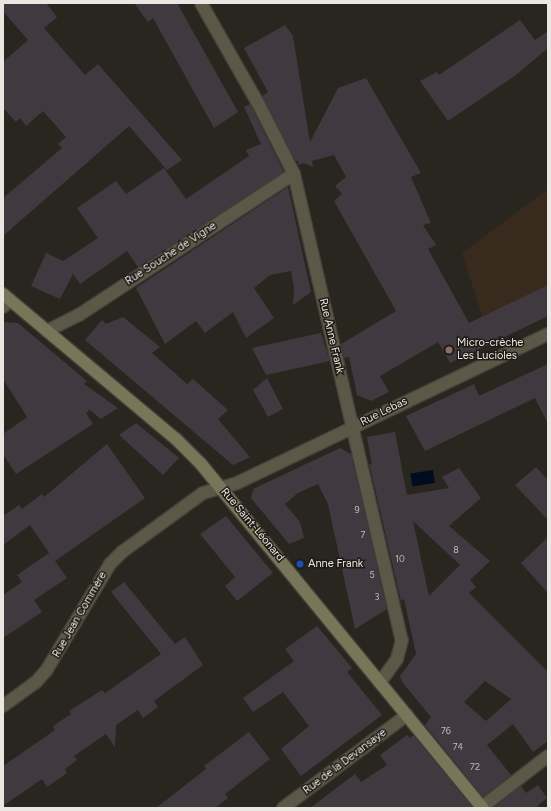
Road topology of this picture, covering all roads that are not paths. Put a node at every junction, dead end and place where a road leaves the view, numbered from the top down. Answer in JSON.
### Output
{"nodes":[{"id":1,"x":201,"y":3,"type":"edge"},
{"id":2,"x":294,"y":174,"type":"junction"},
{"id":3,"x":5,"y":300,"type":"edge"},
{"id":4,"x":46,"y":331,"type":"junction"},
{"id":5,"x":548,"y":334,"type":"edge"},
{"id":6,"x":354,"y":427,"type":"junction"},
{"id":7,"x":220,"y":487,"type":"junction"},
{"id":8,"x":380,"y":682,"type":"junction"},
{"id":9,"x":3,"y":706,"type":"edge"},
{"id":10,"x":407,"y":715,"type":"junction"},
{"id":11,"x":548,"y":756,"type":"edge"},
{"id":12,"x":482,"y":807,"type":"edge"},
{"id":13,"x":283,"y":808,"type":"edge"}],
"edges":[{"from":1,"to":2,"type":"street","name":"Rue Anne Frank"},
{"from":2,"to":4,"type":"street","name":"Rue Souche de Vigne"},
{"from":2,"to":6,"type":"street","name":"Rue Anne Frank"},
{"from":3,"to":4,"type":"street","name":"Rue Saint-Léonard"},
{"from":4,"to":7,"type":"street","name":"Rue Saint-Léonard"},
{"from":5,"to":6,"type":"street","name":"Rue Lebas"},
{"from":6,"to":7,"type":"street","name":"Rue Lebas"},
{"from":6,"to":8,"type":"street","name":"Rue Anne Frank"},
{"from":7,"to":8,"type":"street","name":"Rue Saint-Léonard"},
{"from":7,"to":9,"type":"street","name":"Rue Jean Commère"},
{"from":8,"to":10,"type":"street","name":"Rue Saint-Léonard"},
{"from":10,"to":12,"type":"street","name":"Rue Saint-Léonard"},
{"from":10,"to":13,"type":"street","name":"Rue de la Devansaye"},
{"from":11,"to":12,"type":"street"}]}
